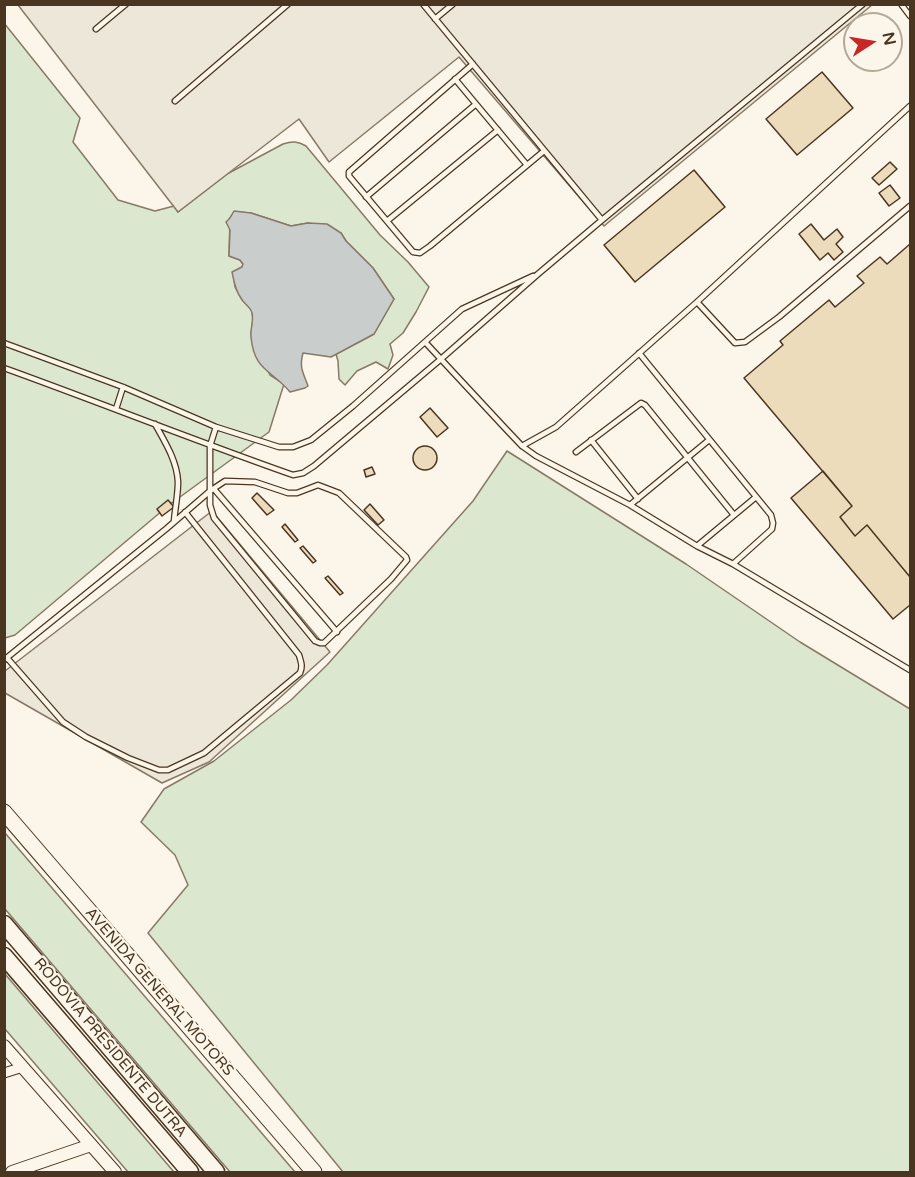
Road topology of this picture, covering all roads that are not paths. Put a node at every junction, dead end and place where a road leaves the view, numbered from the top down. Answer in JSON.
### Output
{"nodes":[{"id":1,"x":126,"y":4,"type":"edge"},
{"id":2,"x":288,"y":4,"type":"edge"},
{"id":3,"x":423,"y":4,"type":"edge"},
{"id":4,"x":453,"y":4,"type":"edge"},
{"id":5,"x":862,"y":4,"type":"edge"},
{"id":6,"x":901,"y":4,"type":"edge"},
{"id":7,"x":910,"y":16,"type":"edge"},
{"id":8,"x":435,"y":19,"type":"junction"},
{"id":9,"x":96,"y":29,"type":"dead end"},
{"id":10,"x":473,"y":64,"type":"junction"},
{"id":11,"x":455,"y":79,"type":"junction"},
{"id":12,"x":175,"y":101,"type":"dead end"},
{"id":13,"x":476,"y":104,"type":"junction"},
{"id":14,"x":910,"y":106,"type":"edge"},
{"id":15,"x":498,"y":130,"type":"junction"},
{"id":16,"x":544,"y":151,"type":"junction"},
{"id":17,"x":527,"y":165,"type":"junction"},
{"id":18,"x":366,"y":197,"type":"junction"},
{"id":19,"x":910,"y":206,"type":"edge"},
{"id":20,"x":602,"y":220,"type":"junction"},
{"id":21,"x":387,"y":221,"type":"junction"},
{"id":22,"x":538,"y":274,"type":"junction"},
{"id":23,"x":697,"y":302,"type":"junction"},
{"id":24,"x":425,"y":342,"type":"junction"},
{"id":25,"x":4,"y":343,"type":"edge"},
{"id":26,"x":639,"y":354,"type":"junction"},
{"id":27,"x":441,"y":359,"type":"junction"},
{"id":28,"x":4,"y":368,"type":"edge"},
{"id":29,"x":123,"y":387,"type":"junction"},
{"id":30,"x":116,"y":409,"type":"junction"},
{"id":31,"x":155,"y":424,"type":"junction"},
{"id":32,"x":216,"y":427,"type":"junction"},
{"id":33,"x":591,"y":440,"type":"junction"},
{"id":34,"x":709,"y":440,"type":"junction"},
{"id":35,"x":210,"y":446,"type":"junction"},
{"id":36,"x":522,"y":446,"type":"junction"},
{"id":37,"x":576,"y":452,"type":"dead end"},
{"id":38,"x":688,"y":457,"type":"junction"},
{"id":39,"x":212,"y":490,"type":"junction"},
{"id":40,"x":756,"y":497,"type":"junction"},
{"id":41,"x":638,"y":499,"type":"junction"},
{"id":42,"x":630,"y":505,"type":"junction"},
{"id":43,"x":185,"y":512,"type":"junction"},
{"id":44,"x":734,"y":515,"type":"junction"},
{"id":45,"x":174,"y":522,"type":"junction"},
{"id":46,"x":697,"y":546,"type":"junction"},
{"id":47,"x":733,"y":564,"type":"junction"},
{"id":48,"x":337,"y":632,"type":"junction"},
{"id":49,"x":6,"y":659,"type":"edge"},
{"id":50,"x":910,"y":670,"type":"edge"},
{"id":51,"x":4,"y":812,"type":"edge"},
{"id":52,"x":4,"y":924,"type":"edge"},
{"id":53,"x":4,"y":956,"type":"edge"},
{"id":54,"x":4,"y":1046,"type":"edge"},
{"id":55,"x":23,"y":1067,"type":"junction"},
{"id":56,"x":4,"y":1073,"type":"edge"},
{"id":57,"x":91,"y":1145,"type":"junction"},
{"id":58,"x":12,"y":1173,"type":"edge"},
{"id":59,"x":115,"y":1173,"type":"edge"},
{"id":60,"x":190,"y":1173,"type":"edge"},
{"id":61,"x":216,"y":1173,"type":"edge"},
{"id":62,"x":314,"y":1173,"type":"edge"}],
"edges":[{"from":1,"to":9,"type":"lane"},
{"from":2,"to":12,"type":"lane"},
{"from":3,"to":8,"type":"lane"},
{"from":4,"to":8,"type":"lane"},
{"from":5,"to":20,"type":"lane"},
{"from":6,"to":7,"type":"lane"},
{"from":8,"to":10,"type":"lane"},
{"from":10,"to":11,"type":"lane"},
{"from":10,"to":16,"type":"lane"},
{"from":11,"to":13,"type":"lane"},
{"from":11,"to":18,"type":"lane"},
{"from":13,"to":15,"type":"lane"},
{"from":13,"to":18,"type":"lane"},
{"from":14,"to":23,"type":"lane"},
{"from":15,"to":17,"type":"lane"},
{"from":15,"to":21,"type":"lane"},
{"from":16,"to":17,"type":"lane"},
{"from":16,"to":20,"type":"lane"},
{"from":17,"to":21,"type":"lane"},
{"from":18,"to":21,"type":"lane"},
{"from":19,"to":23,"type":"lane"},
{"from":20,"to":22,"type":"lane"},
{"from":22,"to":24,"type":"lane"},
{"from":22,"to":27,"type":"lane"},
{"from":23,"to":26,"type":"lane"},
{"from":24,"to":27,"type":"lane"},
{"from":24,"to":32,"type":"lane"},
{"from":25,"to":29,"type":"lane"},
{"from":26,"to":34,"type":"lane"},
{"from":26,"to":36,"type":"lane"},
{"from":27,"to":35,"type":"lane"},
{"from":27,"to":36,"type":"lane"},
{"from":28,"to":30,"type":"lane"},
{"from":29,"to":30,"type":"lane"},
{"from":29,"to":32,"type":"lane"},
{"from":30,"to":31,"type":"lane"},
{"from":31,"to":35,"type":"lane"},
{"from":31,"to":45,"type":"lane"},
{"from":32,"to":35,"type":"lane"},
{"from":33,"to":37,"type":"lane"},
{"from":33,"to":38,"type":"lane"},
{"from":33,"to":41,"type":"lane"},
{"from":34,"to":38,"type":"lane"},
{"from":34,"to":40,"type":"lane"},
{"from":35,"to":39,"type":"lane"},
{"from":36,"to":42,"type":"lane"},
{"from":38,"to":41,"type":"lane"},
{"from":38,"to":44,"type":"lane"},
{"from":39,"to":43,"type":"lane"},
{"from":39,"to":48,"type":"lane"},
{"from":39,"to":48,"type":"lane"},
{"from":39,"to":48,"type":"lane"},
{"from":40,"to":44,"type":"lane"},
{"from":40,"to":47,"type":"lane"},
{"from":41,"to":42,"type":"lane"},
{"from":42,"to":46,"type":"lane"},
{"from":43,"to":45,"type":"lane"},
{"from":43,"to":49,"type":"lane"},
{"from":44,"to":46,"type":"lane"},
{"from":45,"to":49,"type":"lane"},
{"from":46,"to":47,"type":"lane"},
{"from":47,"to":50,"type":"lane"},
{"from":51,"to":62,"type":"main road","name":"AVENIDA GENERAL MOTORS"},
{"from":52,"to":61,"type":"highway","name":"RODOVIA PRESIDENTE DUTRA"},
{"from":53,"to":60,"type":"highway","name":"RODOVIA PRESIDENTE DUTRA"},
{"from":54,"to":55,"type":"street"},
{"from":55,"to":56,"type":"street"},
{"from":55,"to":57,"type":"street"},
{"from":57,"to":58,"type":"street"},
{"from":57,"to":59,"type":"street"}]}
